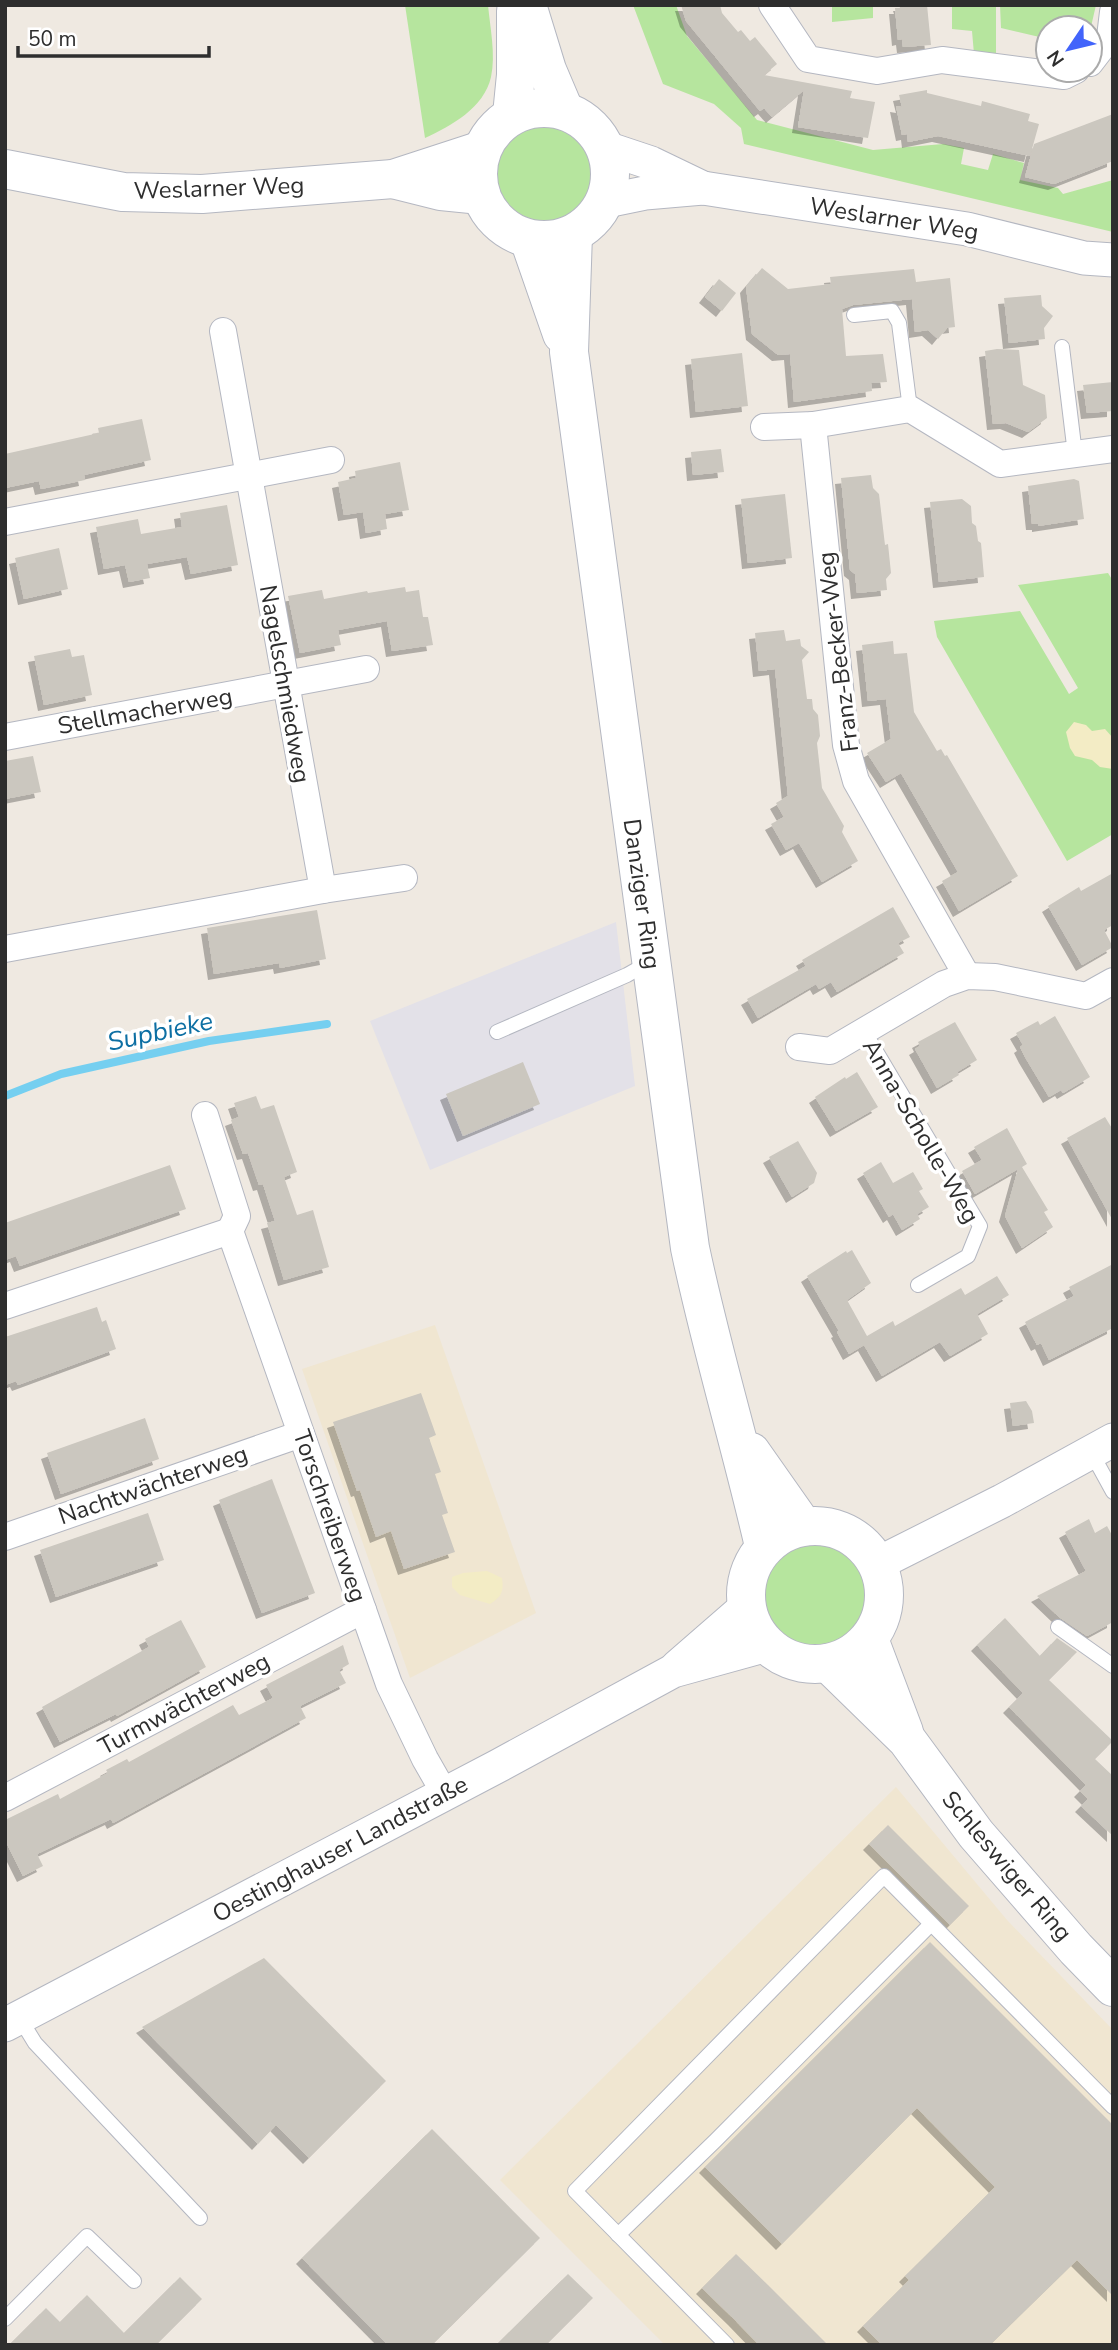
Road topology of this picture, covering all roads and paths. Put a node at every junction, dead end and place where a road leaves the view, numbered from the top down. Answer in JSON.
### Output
{"nodes":[{"id":1,"x":516,"y":5,"type":"edge"},
{"id":2,"x":527,"y":5,"type":"edge"},
{"id":3,"x":772,"y":5,"type":"edge"},
{"id":4,"x":1113,"y":12,"type":"edge"},
{"id":5,"x":1104,"y":45,"type":"edge"},
{"id":6,"x":1034,"y":72,"type":"edge"},
{"id":7,"x":564,"y":110,"type":"junction"},
{"id":8,"x":512,"y":115,"type":"junction"},
{"id":9,"x":606,"y":149,"type":"junction"},
{"id":10,"x":482,"y":150,"type":"junction"},
{"id":11,"x":5,"y":169,"type":"edge"},
{"id":12,"x":393,"y":179,"type":"junction"},
{"id":13,"x":702,"y":188,"type":"junction"},
{"id":14,"x":481,"y":195,"type":"junction"},
{"id":15,"x":606,"y":201,"type":"junction"},
{"id":16,"x":573,"y":234,"type":"junction"},
{"id":17,"x":528,"y":239,"type":"junction"},
{"id":18,"x":1098,"y":259,"type":"edge"},
{"id":19,"x":1113,"y":274,"type":"edge"},
{"id":20,"x":854,"y":315,"type":"dead end"},
{"id":21,"x":223,"y":331,"type":"dead end"},
{"id":22,"x":1062,"y":347,"type":"dead end"},
{"id":23,"x":569,"y":352,"type":"junction"},
{"id":24,"x":910,"y":409,"type":"junction"},
{"id":25,"x":813,"y":425,"type":"junction"},
{"id":26,"x":764,"y":426,"type":"dead end"},
{"id":27,"x":1113,"y":449,"type":"edge"},
{"id":28,"x":1075,"y":454,"type":"junction"},
{"id":29,"x":331,"y":460,"type":"dead end"},
{"id":30,"x":249,"y":477,"type":"junction"},
{"id":31,"x":5,"y":522,"type":"edge"},
{"id":32,"x":366,"y":670,"type":"dead end"},
{"id":33,"x":285,"y":686,"type":"junction"},
{"id":34,"x":5,"y":737,"type":"edge"},
{"id":35,"x":404,"y":878,"type":"dead end"},
{"id":36,"x":323,"y":890,"type":"junction"},
{"id":37,"x":5,"y":949,"type":"edge"},
{"id":38,"x":651,"y":961,"type":"junction"},
{"id":39,"x":968,"y":976,"type":"junction"},
{"id":40,"x":1113,"y":981,"type":"edge"},
{"id":41,"x":864,"y":1031,"type":"junction"},
{"id":42,"x":497,"y":1032,"type":"dead end"},
{"id":43,"x":799,"y":1047,"type":"dead end"},
{"id":44,"x":205,"y":1115,"type":"dead end"},
{"id":45,"x":230,"y":1231,"type":"junction"},
{"id":46,"x":918,"y":1285,"type":"dead end"},
{"id":47,"x":5,"y":1306,"type":"edge"},
{"id":48,"x":736,"y":1431,"type":"junction"},
{"id":49,"x":301,"y":1434,"type":"junction"},
{"id":50,"x":1102,"y":1446,"type":"edge"},
{"id":51,"x":1113,"y":1492,"type":"edge"},
{"id":52,"x":803,"y":1526,"type":"junction"},
{"id":53,"x":5,"y":1537,"type":"edge"},
{"id":54,"x":764,"y":1546,"type":"junction"},
{"id":55,"x":877,"y":1564,"type":"junction"},
{"id":56,"x":746,"y":1607,"type":"junction"},
{"id":57,"x":363,"y":1610,"type":"junction"},
{"id":58,"x":1058,"y":1627,"type":"dead end"},
{"id":59,"x":869,"y":1639,"type":"junction"},
{"id":60,"x":766,"y":1645,"type":"junction"},
{"id":61,"x":828,"y":1664,"type":"junction"},
{"id":62,"x":1113,"y":1666,"type":"edge"},
{"id":63,"x":673,"y":1671,"type":"junction"},
{"id":64,"x":907,"y":1740,"type":"junction"},
{"id":65,"x":445,"y":1794,"type":"junction"},
{"id":66,"x":5,"y":1798,"type":"edge"},
{"id":67,"x":932,"y":1924,"type":"junction"},
{"id":68,"x":1113,"y":1987,"type":"edge"},
{"id":69,"x":12,"y":2021,"type":"edge"},
{"id":70,"x":1113,"y":2107,"type":"edge"},
{"id":71,"x":200,"y":2218,"type":"dead end"},
{"id":72,"x":618,"y":2235,"type":"junction"},
{"id":73,"x":134,"y":2281,"type":"dead end"},
{"id":74,"x":5,"y":2319,"type":"edge"},
{"id":75,"x":727,"y":2345,"type":"edge"}],
"edges":[{"from":1,"to":8,"type":"main road"},
{"from":2,"to":7,"type":"main road"},
{"from":3,"to":6,"type":"street"},
{"from":4,"to":5,"type":"street"},
{"from":7,"to":8,"type":"main road"},
{"from":7,"to":9,"type":"main road"},
{"from":8,"to":10,"type":"main road"},
{"from":9,"to":13,"type":"street","name":"Weslarner Weg"},
{"from":9,"to":15,"type":"main road"},
{"from":10,"to":12,"type":"main road","name":"Weslarner Weg"},
{"from":10,"to":14,"type":"main road"},
{"from":11,"to":12,"type":"main road","name":"Weslarner Weg"},
{"from":12,"to":14,"type":"main road","name":"Weslarner Weg"},
{"from":13,"to":15,"type":"street","name":"Weslarner Weg"},
{"from":13,"to":18,"type":"street","name":"Weslarner Weg"},
{"from":14,"to":17,"type":"main road"},
{"from":15,"to":16,"type":"main road"},
{"from":16,"to":17,"type":"main road"},
{"from":16,"to":23,"type":"main road","name":"Danziger Ring"},
{"from":17,"to":23,"type":"main road","name":"Danziger Ring"},
{"from":18,"to":19,"type":"street","name":"Weslarner Weg"},
{"from":20,"to":24,"type":"lane"},
{"from":21,"to":30,"type":"street","name":"Nagelschmiedweg"},
{"from":22,"to":28,"type":"lane"},
{"from":23,"to":38,"type":"main road","name":"Danziger Ring"},
{"from":24,"to":25,"type":"street"},
{"from":24,"to":28,"type":"street"},
{"from":25,"to":26,"type":"street"},
{"from":25,"to":39,"type":"street","name":"Franz-Becker-Weg"},
{"from":27,"to":28,"type":"street"},
{"from":29,"to":30,"type":"street"},
{"from":30,"to":31,"type":"street"},
{"from":30,"to":33,"type":"street","name":"Nagelschmiedweg"},
{"from":32,"to":33,"type":"street","name":"Stellmacherweg"},
{"from":33,"to":34,"type":"street","name":"Stellmacherweg"},
{"from":33,"to":36,"type":"street","name":"Nagelschmiedweg"},
{"from":35,"to":36,"type":"street"},
{"from":36,"to":37,"type":"street"},
{"from":38,"to":42,"type":"lane"},
{"from":38,"to":48,"type":"main road","name":"Danziger Ring"},
{"from":39,"to":40,"type":"street"},
{"from":39,"to":41,"type":"street"},
{"from":41,"to":43,"type":"street"},
{"from":41,"to":46,"type":"lane","name":"Anna-Scholle-Weg"},
{"from":44,"to":45,"type":"street","name":"Torschreiberweg"},
{"from":45,"to":47,"type":"street"},
{"from":45,"to":49,"type":"street","name":"Torschreiberweg"},
{"from":48,"to":52,"type":"main road","name":"Danziger Ring"},
{"from":48,"to":54,"type":"main road","name":"Danziger Ring"},
{"from":49,"to":53,"type":"street","name":"Nachtwächterweg"},
{"from":49,"to":57,"type":"street","name":"Torschreiberweg"},
{"from":50,"to":51,"type":"lane"},
{"from":50,"to":55,"type":"street"},
{"from":52,"to":54,"type":"main road"},
{"from":52,"to":55,"type":"main road"},
{"from":54,"to":56,"type":"main road"},
{"from":55,"to":59,"type":"main road"},
{"from":56,"to":60,"type":"main road"},
{"from":56,"to":63,"type":"street","name":"Oestinghauser Landstraße"},
{"from":57,"to":65,"type":"street","name":"Torschreiberweg"},
{"from":57,"to":66,"type":"street","name":"Turmwächterweg"},
{"from":58,"to":62,"type":"lane"},
{"from":59,"to":61,"type":"main road"},
{"from":59,"to":64,"type":"main road","name":"Schleswiger Ring"},
{"from":60,"to":61,"type":"main road"},
{"from":60,"to":63,"type":"street","name":"Oestinghauser Landstraße"},
{"from":61,"to":64,"type":"main road","name":"Schleswiger Ring"},
{"from":63,"to":65,"type":"street","name":"Oestinghauser Landstraße"},
{"from":64,"to":68,"type":"main road","name":"Schleswiger Ring"},
{"from":65,"to":69,"type":"street","name":"Oestinghauser Landstraße"},
{"from":67,"to":70,"type":"lane"},
{"from":67,"to":72,"type":"lane"},
{"from":67,"to":72,"type":"lane"},
{"from":69,"to":71,"type":"lane"},
{"from":72,"to":75,"type":"lane"},
{"from":73,"to":74,"type":"lane"}]}
